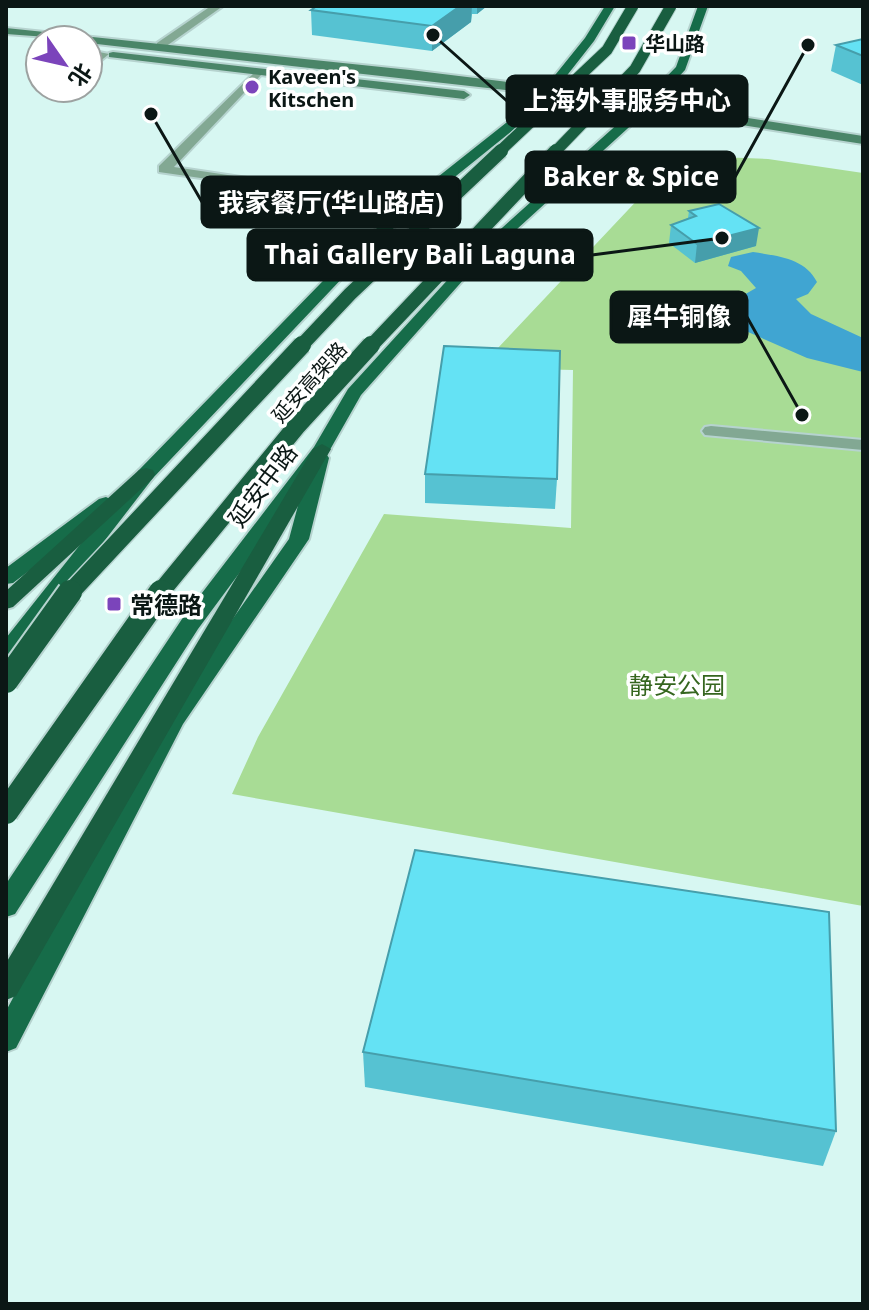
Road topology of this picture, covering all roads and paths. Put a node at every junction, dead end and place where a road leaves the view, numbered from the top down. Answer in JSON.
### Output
{"nodes":[{"id":1,"x":218,"y":6,"type":"edge"},
{"id":2,"x":610,"y":6,"type":"edge"},
{"id":3,"x":633,"y":6,"type":"edge"},
{"id":4,"x":671,"y":6,"type":"edge"},
{"id":5,"x":703,"y":6,"type":"edge"},
{"id":6,"x":6,"y":31,"type":"edge"},
{"id":7,"x":161,"y":45,"type":"junction"},
{"id":8,"x":104,"y":54,"type":"edge"},
{"id":9,"x":258,"y":72,"type":"junction"},
{"id":10,"x":475,"y":96,"type":"dead end"},
{"id":11,"x":537,"y":98,"type":"junction"},
{"id":12,"x":638,"y":112,"type":"junction"},
{"id":13,"x":863,"y":140,"type":"edge"},
{"id":14,"x":801,"y":145,"type":"dead end"},
{"id":15,"x":832,"y":150,"type":"dead end"},
{"id":16,"x":848,"y":152,"type":"dead end"},
{"id":17,"x":410,"y":206,"type":"junction"},
{"id":18,"x":711,"y":431,"type":"dead end"},
{"id":19,"x":863,"y":445,"type":"edge"},
{"id":20,"x":322,"y":449,"type":"junction"},
{"id":21,"x":146,"y":474,"type":"junction"},
{"id":22,"x":6,"y":578,"type":"edge"},
{"id":23,"x":6,"y":602,"type":"edge"},
{"id":24,"x":6,"y":653,"type":"edge"},
{"id":25,"x":6,"y":681,"type":"edge"},
{"id":26,"x":6,"y":812,"type":"edge"},
{"id":27,"x":6,"y":906,"type":"edge"},
{"id":28,"x":6,"y":988,"type":"edge"},
{"id":29,"x":6,"y":1039,"type":"edge"}],
"edges":[{"from":1,"to":7,"type":"street"},
{"from":2,"to":11,"type":"main road"},
{"from":3,"to":25,"type":"highway","name":"延安高架路","bridge":true},
{"from":4,"to":26,"type":"highway","name":"延安高架路","bridge":true},
{"from":5,"to":12,"type":"main road","name":"延安中路"},
{"from":6,"to":7,"type":"main road"},
{"from":7,"to":11,"type":"main road"},
{"from":8,"to":9,"type":"main road"},
{"from":9,"to":10,"type":"main road"},
{"from":9,"to":17,"type":"street"},
{"from":11,"to":12,"type":"main road"},
{"from":11,"to":17,"type":"main road"},
{"from":12,"to":13,"type":"main road"},
{"from":12,"to":14,"type":"main road"},
{"from":12,"to":20,"type":"main road","name":"延安中路"},
{"from":15,"to":16,"type":"main road"},
{"from":17,"to":21,"type":"main road"},
{"from":18,"to":19,"type":"street"},
{"from":20,"to":27,"type":"main road","name":"延安中路"},
{"from":20,"to":28,"type":"highway"},
{"from":20,"to":29,"type":"main road"},
{"from":21,"to":22,"type":"main road"},
{"from":21,"to":23,"type":"highway"},
{"from":21,"to":24,"type":"main road"}]}
